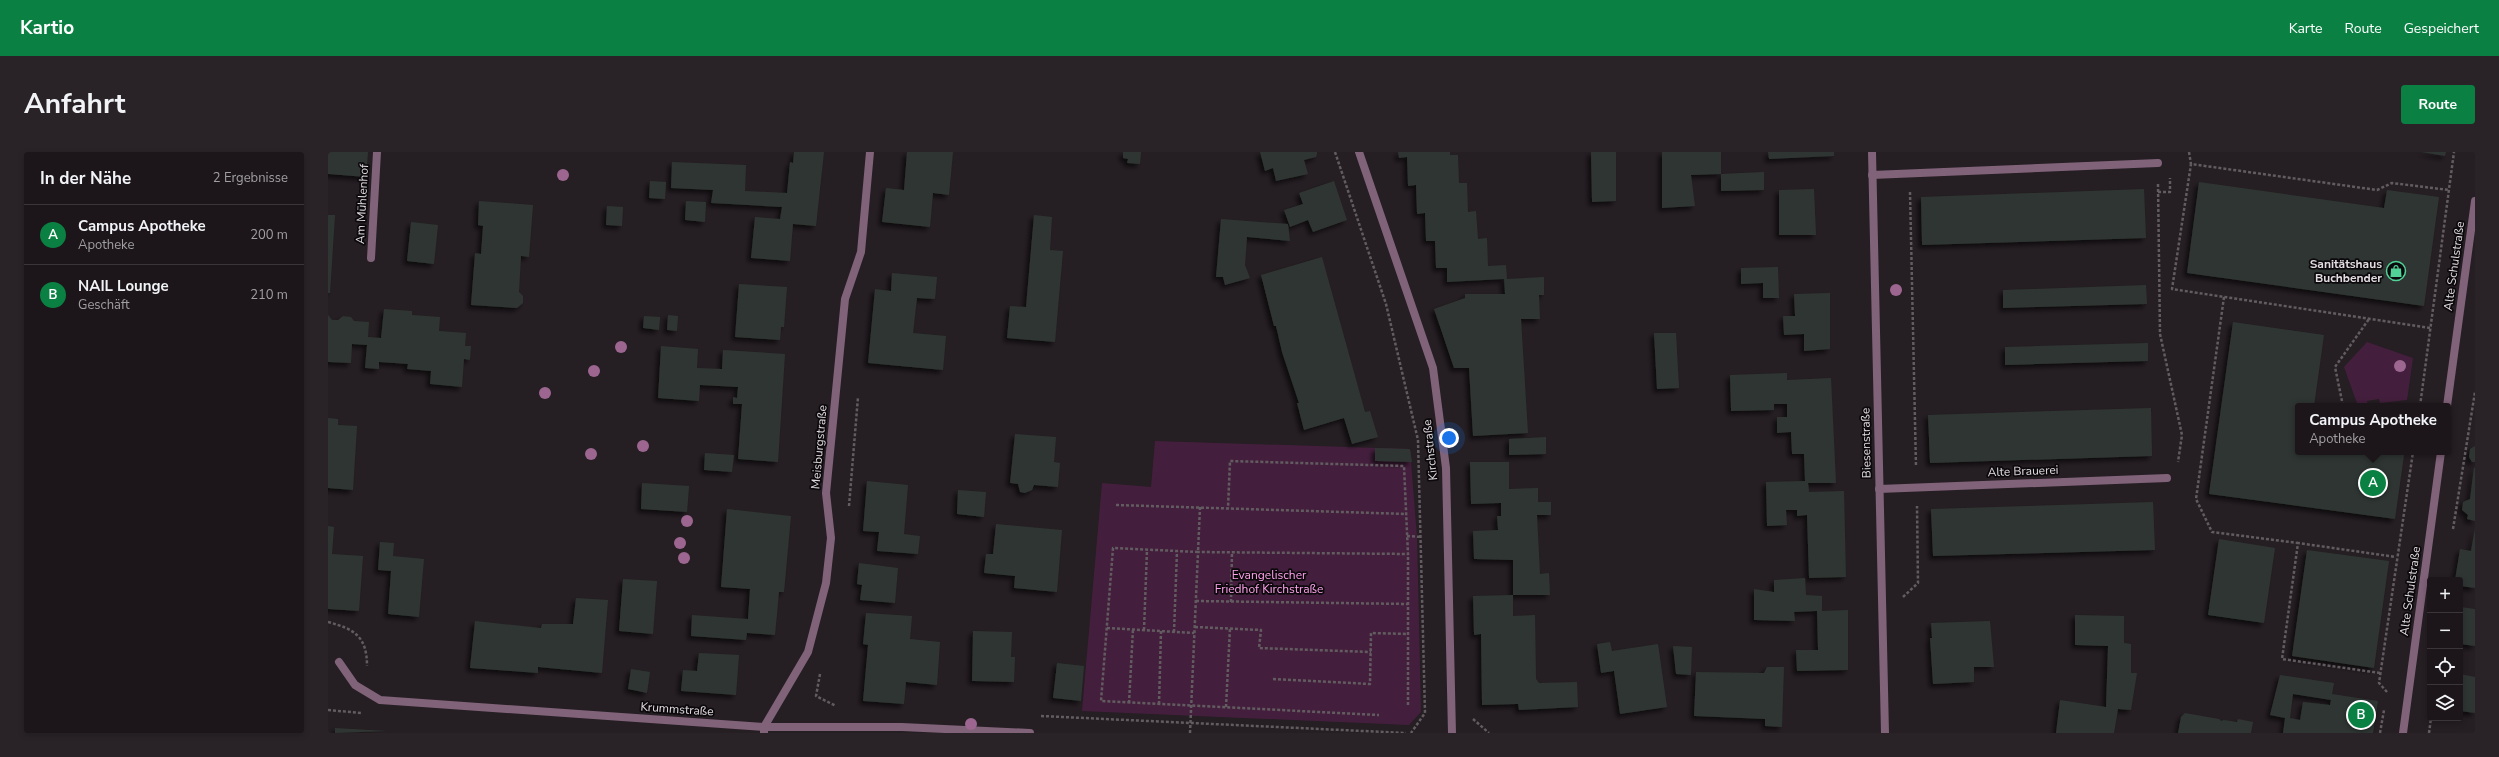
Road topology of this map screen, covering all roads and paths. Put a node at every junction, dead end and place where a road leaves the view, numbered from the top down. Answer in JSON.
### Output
{"nodes":[{"id":1,"x":377,"y":152,"type":"edge"},
{"id":2,"x":870,"y":152,"type":"edge"},
{"id":3,"x":1334,"y":152,"type":"edge"},
{"id":4,"x":1359,"y":152,"type":"edge"},
{"id":5,"x":1872,"y":152,"type":"edge"},
{"id":6,"x":2189,"y":152,"type":"edge"},
{"id":7,"x":2454,"y":152,"type":"edge"},
{"id":8,"x":2158,"y":163,"type":"joint"},
{"id":9,"x":2191,"y":164,"type":"junction"},
{"id":10,"x":1909,"y":172,"type":"junction"},
{"id":11,"x":1872,"y":175,"type":"junction"},
{"id":12,"x":2449,"y":190,"type":"junction"},
{"id":13,"x":2158,"y":192,"type":"junction"},
{"id":14,"x":2170,"y":192,"type":"dead end"},
{"id":15,"x":2475,"y":201,"type":"edge"},
{"id":16,"x":371,"y":258,"type":"dead end"},
{"id":17,"x":2224,"y":297,"type":"junction"},
{"id":18,"x":2369,"y":319,"type":"junction"},
{"id":19,"x":2430,"y":328,"type":"junction"},
{"id":20,"x":858,"y":390,"type":"dead end"},
{"id":21,"x":2475,"y":392,"type":"edge"},
{"id":22,"x":2342,"y":403,"type":"edge"},
{"id":23,"x":2420,"y":403,"type":"edge"},
{"id":24,"x":2447,"y":403,"type":"edge"},
{"id":25,"x":2413,"y":455,"type":"edge"},
{"id":26,"x":2441,"y":455,"type":"edge"},
{"id":27,"x":2167,"y":478,"type":"joint"},
{"id":28,"x":1916,"y":488,"type":"junction"},
{"id":29,"x":1879,"y":489,"type":"junction"},
{"id":30,"x":1116,"y":505,"type":"dead end"},
{"id":31,"x":1200,"y":507,"type":"junction"},
{"id":32,"x":1228,"y":508,"type":"junction"},
{"id":33,"x":849,"y":514,"type":"dead end"},
{"id":34,"x":1406,"y":514,"type":"junction"},
{"id":35,"x":2452,"y":534,"type":"dead end"},
{"id":36,"x":1407,"y":536,"type":"junction"},
{"id":37,"x":1422,"y":537,"type":"junction"},
{"id":38,"x":2298,"y":543,"type":"junction"},
{"id":39,"x":1147,"y":550,"type":"junction"},
{"id":40,"x":1177,"y":551,"type":"junction"},
{"id":41,"x":1198,"y":552,"type":"junction"},
{"id":42,"x":1232,"y":552,"type":"junction"},
{"id":43,"x":1408,"y":554,"type":"junction"},
{"id":44,"x":2396,"y":557,"type":"junction"},
{"id":45,"x":1196,"y":601,"type":"junction"},
{"id":46,"x":1231,"y":602,"type":"junction"},
{"id":47,"x":1408,"y":604,"type":"junction"},
{"id":48,"x":1903,"y":604,"type":"dead end"},
{"id":49,"x":328,"y":622,"type":"edge"},
{"id":50,"x":1195,"y":627,"type":"junction"},
{"id":51,"x":1107,"y":628,"type":"junction"},
{"id":52,"x":1230,"y":628,"type":"junction"},
{"id":53,"x":1133,"y":629,"type":"junction"},
{"id":54,"x":1144,"y":630,"type":"junction"},
{"id":55,"x":1161,"y":631,"type":"junction"},
{"id":56,"x":1174,"y":632,"type":"junction"},
{"id":57,"x":1195,"y":633,"type":"junction"},
{"id":58,"x":1408,"y":634,"type":"junction"},
{"id":59,"x":1371,"y":652,"type":"junction"},
{"id":60,"x":340,"y":662,"type":"dead end"},
{"id":61,"x":822,"y":666,"type":"dead end"},
{"id":62,"x":371,"y":673,"type":"dead end"},
{"id":63,"x":2380,"y":673,"type":"junction"},
{"id":64,"x":1273,"y":679,"type":"dead end"},
{"id":65,"x":2386,"y":698,"type":"dead end"},
{"id":66,"x":1129,"y":703,"type":"junction"},
{"id":67,"x":1159,"y":704,"type":"junction"},
{"id":68,"x":1192,"y":705,"type":"junction"},
{"id":69,"x":1408,"y":705,"type":"dead end"},
{"id":70,"x":2385,"y":705,"type":"dead end"},
{"id":71,"x":844,"y":706,"type":"dead end"},
{"id":72,"x":1226,"y":707,"type":"junction"},
{"id":73,"x":1379,"y":715,"type":"dead end"},
{"id":74,"x":1040,"y":716,"type":"dead end"},
{"id":75,"x":2431,"y":721,"type":"edge"},
{"id":76,"x":1191,"y":722,"type":"junction"},
{"id":77,"x":764,"y":730,"type":"edge"},
{"id":78,"x":1030,"y":733,"type":"edge"},
{"id":79,"x":1190,"y":733,"type":"edge"},
{"id":80,"x":1406,"y":733,"type":"edge"},
{"id":81,"x":1411,"y":733,"type":"edge"},
{"id":82,"x":1452,"y":733,"type":"edge"},
{"id":83,"x":1885,"y":733,"type":"edge"},
{"id":84,"x":2380,"y":733,"type":"edge"},
{"id":85,"x":2403,"y":733,"type":"edge"},
{"id":86,"x":2429,"y":733,"type":"edge"}],
"edges":[{"from":1,"to":16,"type":"street","name":"Am Mühlenhof"},
{"from":2,"to":77,"type":"street","name":"Meisburgstraße"},
{"from":3,"to":37,"type":"path"},
{"from":4,"to":82,"type":"street","name":"Kirchstraße"},
{"from":5,"to":11,"type":"street","name":"Biesenstraße"},
{"from":6,"to":9,"type":"path"},
{"from":7,"to":12,"type":"path"},
{"from":8,"to":10,"type":"street"},
{"from":8,"to":13,"type":"path"},
{"from":9,"to":12,"type":"path"},
{"from":9,"to":17,"type":"path"},
{"from":10,"to":11,"type":"street"},
{"from":10,"to":28,"type":"path"},
{"from":11,"to":29,"type":"street","name":"Biesenstraße"},
{"from":12,"to":19,"type":"path"},
{"from":13,"to":14,"type":"path"},
{"from":13,"to":27,"type":"path"},
{"from":15,"to":24,"type":"street","name":"Alte Schulstraße"},
{"from":17,"to":18,"type":"path"},
{"from":17,"to":38,"type":"path"},
{"from":18,"to":19,"type":"path"},
{"from":18,"to":22,"type":"path"},
{"from":19,"to":23,"type":"path"},
{"from":20,"to":33,"type":"path"},
{"from":21,"to":35,"type":"path"},
{"from":25,"to":44,"type":"path"},
{"from":26,"to":85,"type":"street","name":"Alte Schulstraße"},
{"from":27,"to":28,"type":"street","name":"Alte Brauerei"},
{"from":28,"to":29,"type":"street","name":"Alte Brauerei"},
{"from":28,"to":48,"type":"path"},
{"from":29,"to":83,"type":"street","name":"Biesenstraße"},
{"from":30,"to":31,"type":"path"},
{"from":31,"to":32,"type":"path"},
{"from":31,"to":41,"type":"path"},
{"from":32,"to":34,"type":"path"},
{"from":32,"to":34,"type":"path"},
{"from":34,"to":36,"type":"path"},
{"from":36,"to":37,"type":"path"},
{"from":36,"to":43,"type":"path"},
{"from":37,"to":81,"type":"path"},
{"from":38,"to":44,"type":"path"},
{"from":38,"to":63,"type":"path"},
{"from":39,"to":40,"type":"path"},
{"from":39,"to":51,"type":"path"},
{"from":39,"to":54,"type":"path"},
{"from":40,"to":41,"type":"path"},
{"from":40,"to":56,"type":"path"},
{"from":41,"to":42,"type":"path"},
{"from":41,"to":45,"type":"path"},
{"from":42,"to":43,"type":"path"},
{"from":42,"to":46,"type":"path"},
{"from":43,"to":47,"type":"path"},
{"from":44,"to":63,"type":"path"},
{"from":45,"to":46,"type":"path"},
{"from":45,"to":50,"type":"path"},
{"from":46,"to":47,"type":"path"},
{"from":47,"to":58,"type":"path"},
{"from":49,"to":62,"type":"path"},
{"from":50,"to":52,"type":"path"},
{"from":50,"to":57,"type":"path"},
{"from":51,"to":53,"type":"path"},
{"from":51,"to":66,"type":"path"},
{"from":52,"to":59,"type":"path"},
{"from":52,"to":72,"type":"path"},
{"from":53,"to":54,"type":"path"},
{"from":53,"to":66,"type":"path"},
{"from":54,"to":55,"type":"path"},
{"from":55,"to":56,"type":"path"},
{"from":55,"to":67,"type":"path"},
{"from":56,"to":57,"type":"path"},
{"from":57,"to":68,"type":"path"},
{"from":58,"to":59,"type":"path"},
{"from":58,"to":69,"type":"path"},
{"from":59,"to":64,"type":"path"},
{"from":60,"to":77,"type":"street","name":"Krummstraße"},
{"from":61,"to":71,"type":"path"},
{"from":63,"to":65,"type":"path"},
{"from":66,"to":67,"type":"path"},
{"from":67,"to":68,"type":"path"},
{"from":68,"to":72,"type":"path"},
{"from":68,"to":76,"type":"path"},
{"from":70,"to":84,"type":"path"},
{"from":72,"to":73,"type":"path"},
{"from":74,"to":76,"type":"path"},
{"from":75,"to":86,"type":"path"},
{"from":76,"to":79,"type":"path"},
{"from":76,"to":80,"type":"path"},
{"from":77,"to":78,"type":"street","name":"Krummstraße"}]}
